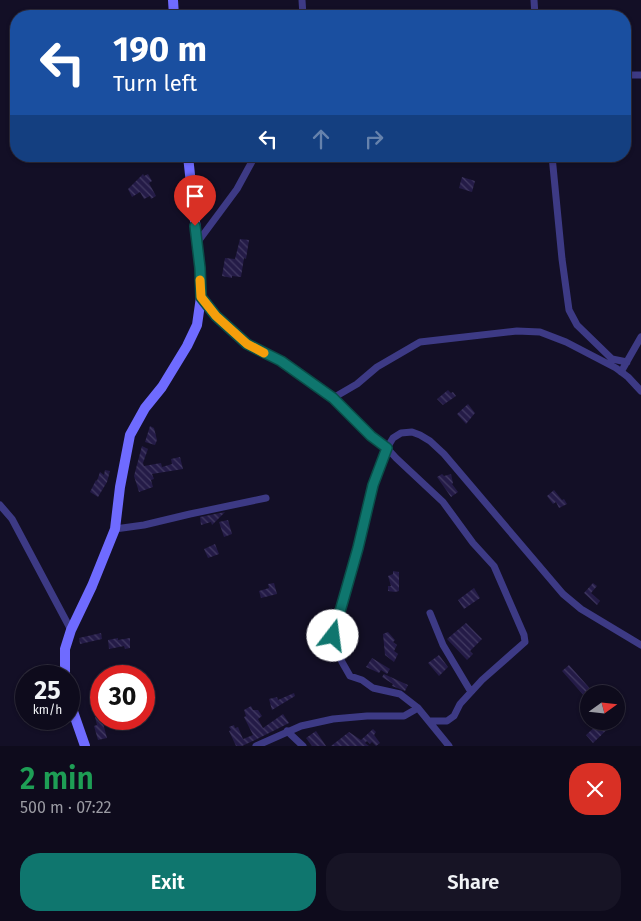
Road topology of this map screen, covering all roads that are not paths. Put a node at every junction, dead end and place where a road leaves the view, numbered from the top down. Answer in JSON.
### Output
{"nodes":[{"id":1,"x":189,"y":162,"type":"edge"},
{"id":2,"x":252,"y":162,"type":"edge"},
{"id":3,"x":553,"y":162,"type":"edge"},
{"id":4,"x":197,"y":243,"type":"junction"},
{"id":5,"x":201,"y":297,"type":"junction"},
{"id":6,"x":641,"y":337,"type":"edge"},
{"id":7,"x":627,"y":362,"type":"junction"},
{"id":8,"x":621,"y":372,"type":"junction"},
{"id":9,"x":641,"y":390,"type":"edge"},
{"id":10,"x":333,"y":398,"type":"junction"},
{"id":11,"x":387,"y":448,"type":"junction"},
{"id":12,"x":266,"y":498,"type":"dead end"},
{"id":13,"x":0,"y":505,"type":"edge"},
{"id":14,"x":115,"y":529,"type":"junction"},
{"id":15,"x":430,"y":613,"type":"dead end"},
{"id":16,"x":70,"y":630,"type":"junction"},
{"id":17,"x":641,"y":646,"type":"edge"},
{"id":18,"x":65,"y":665,"type":"edge"},
{"id":19,"x":471,"y":692,"type":"junction"},
{"id":20,"x":418,"y":708,"type":"junction"},
{"id":21,"x":428,"y":721,"type":"junction"},
{"id":22,"x":79,"y":730,"type":"edge"},
{"id":23,"x":288,"y":731,"type":"junction"},
{"id":24,"x":85,"y":746,"type":"edge"},
{"id":25,"x":256,"y":746,"type":"edge"},
{"id":26,"x":303,"y":746,"type":"edge"},
{"id":27,"x":449,"y":746,"type":"edge"}],
"edges":[{"from":1,"to":4,"type":"street"},
{"from":2,"to":4,"type":"street"},
{"from":3,"to":7,"type":"street"},
{"from":4,"to":5,"type":"street"},
{"from":5,"to":10,"type":"street"},
{"from":5,"to":14,"type":"street"},
{"from":6,"to":7,"type":"street"},
{"from":7,"to":8,"type":"street"},
{"from":8,"to":9,"type":"street"},
{"from":8,"to":10,"type":"street"},
{"from":10,"to":11,"type":"street"},
{"from":11,"to":17,"type":"street"},
{"from":11,"to":19,"type":"street"},
{"from":11,"to":20,"type":"street"},
{"from":12,"to":14,"type":"street"},
{"from":13,"to":16,"type":"street"},
{"from":14,"to":16,"type":"street"},
{"from":15,"to":19,"type":"street"},
{"from":16,"to":18,"type":"street"},
{"from":19,"to":21,"type":"street"},
{"from":20,"to":21,"type":"street"},
{"from":20,"to":23,"type":"street"},
{"from":21,"to":27,"type":"street"},
{"from":22,"to":24,"type":"street"},
{"from":23,"to":25,"type":"street"},
{"from":23,"to":26,"type":"street"}]}
